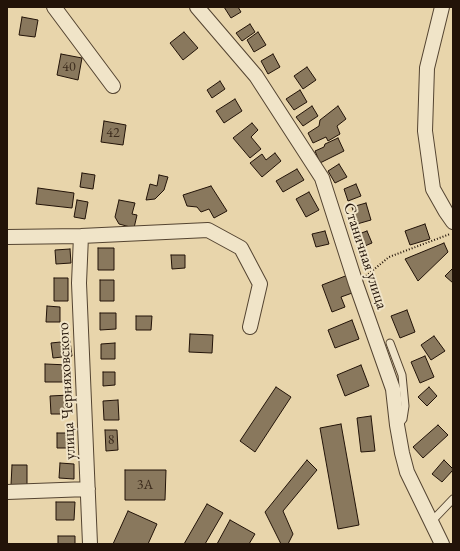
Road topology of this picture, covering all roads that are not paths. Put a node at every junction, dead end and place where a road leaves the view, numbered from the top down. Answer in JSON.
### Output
{"nodes":[{"id":1,"x":54,"y":7,"type":"edge"},
{"id":2,"x":197,"y":7,"type":"edge"},
{"id":3,"x":442,"y":7,"type":"edge"},
{"id":4,"x":113,"y":86,"type":"dead end"},
{"id":5,"x":453,"y":222,"type":"edge"},
{"id":6,"x":80,"y":236,"type":"junction"},
{"id":7,"x":7,"y":237,"type":"edge"},
{"id":8,"x":250,"y":327,"type":"dead end"},
{"id":9,"x":390,"y":343,"type":"dead end"},
{"id":10,"x":397,"y":425,"type":"junction"},
{"id":11,"x":88,"y":490,"type":"junction"},
{"id":12,"x":7,"y":492,"type":"edge"},
{"id":13,"x":453,"y":499,"type":"edge"},
{"id":14,"x":431,"y":522,"type":"junction"},
{"id":15,"x":90,"y":544,"type":"edge"},
{"id":16,"x":442,"y":544,"type":"edge"}],
"edges":[{"from":1,"to":4,"type":"street"},
{"from":2,"to":10,"type":"street","name":"Станичная улица"},
{"from":3,"to":5,"type":"street"},
{"from":6,"to":7,"type":"street"},
{"from":6,"to":8,"type":"street"},
{"from":6,"to":11,"type":"street","name":"улица Черняховского"},
{"from":9,"to":10,"type":"lane"},
{"from":10,"to":14,"type":"street","name":"Станичная улица"},
{"from":11,"to":12,"type":"street"},
{"from":11,"to":15,"type":"street","name":"улица Черняховского"},
{"from":13,"to":14,"type":"lane"},
{"from":14,"to":16,"type":"street","name":"Станичная улица"}]}
